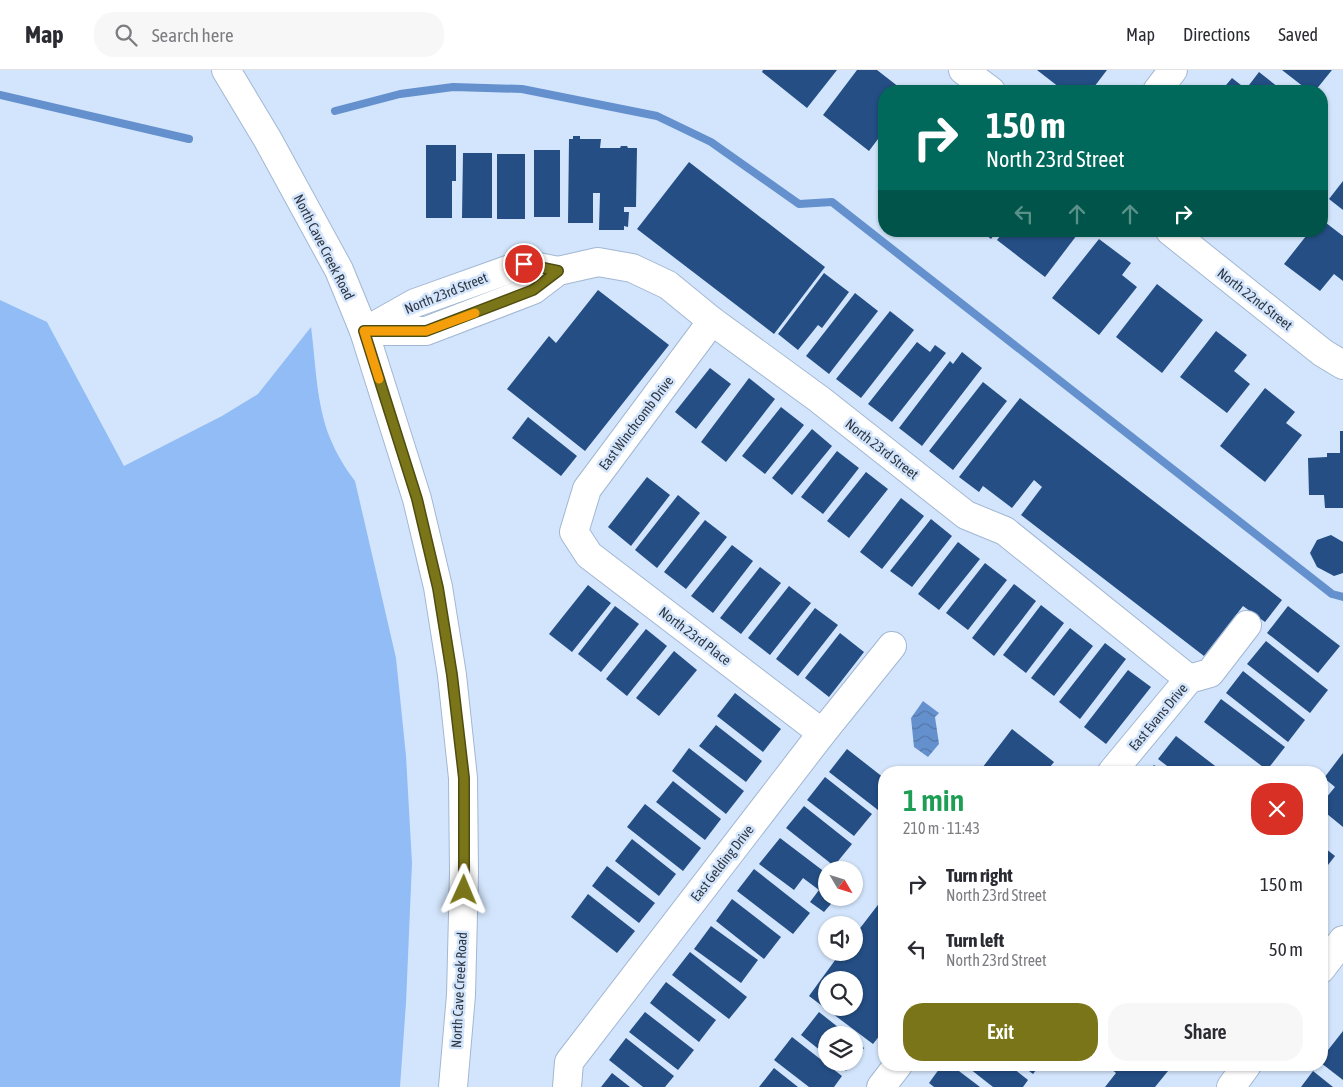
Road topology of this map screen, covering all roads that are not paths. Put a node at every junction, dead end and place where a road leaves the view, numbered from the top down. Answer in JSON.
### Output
{"nodes":[{"id":1,"x":226,"y":70,"type":"edge"},
{"id":2,"x":963,"y":70,"type":"edge"},
{"id":3,"x":1173,"y":70,"type":"edge"},
{"id":4,"x":982,"y":85,"type":"edge"},
{"id":5,"x":1162,"y":85,"type":"edge"},
{"id":6,"x":1178,"y":237,"type":"edge"},
{"id":7,"x":712,"y":320,"type":"junction"},
{"id":8,"x":364,"y":331,"type":"junction"},
{"id":9,"x":1343,"y":365,"type":"edge"},
{"id":10,"x":574,"y":532,"type":"joint"},
{"id":11,"x":1247,"y":625,"type":"dead end"},
{"id":12,"x":892,"y":646,"type":"dead end"},
{"id":13,"x":1189,"y":679,"type":"junction"},
{"id":14,"x":822,"y":733,"type":"junction"},
{"id":15,"x":1117,"y":766,"type":"edge"},
{"id":16,"x":1343,"y":940,"type":"edge"},
{"id":17,"x":1328,"y":959,"type":"edge"},
{"id":18,"x":893,"y":1071,"type":"edge"},
{"id":19,"x":1243,"y":1071,"type":"edge"},
{"id":20,"x":454,"y":1087,"type":"edge"},
{"id":21,"x":567,"y":1087,"type":"edge"},
{"id":22,"x":881,"y":1087,"type":"edge"},
{"id":23,"x":1231,"y":1087,"type":"edge"}],
"edges":[{"from":1,"to":8,"type":"street","name":"North Cave Creek Road"},
{"from":2,"to":4,"type":"street"},
{"from":3,"to":5,"type":"street"},
{"from":6,"to":9,"type":"street","name":"North 22nd Street"},
{"from":7,"to":8,"type":"street","name":"North 23rd Street"},
{"from":7,"to":10,"type":"street","name":"East Winchcomb Drive"},
{"from":7,"to":13,"type":"street","name":"North 23rd Street"},
{"from":8,"to":20,"type":"street","name":"North Cave Creek Road"},
{"from":10,"to":14,"type":"street","name":"North 23rd Place"},
{"from":11,"to":13,"type":"street","name":"East Evans Drive"},
{"from":12,"to":14,"type":"street","name":"East Gelding Drive"},
{"from":13,"to":15,"type":"street","name":"East Evans Drive"},
{"from":14,"to":21,"type":"street","name":"East Gelding Drive"},
{"from":16,"to":17,"type":"street"},
{"from":18,"to":22,"type":"street"},
{"from":19,"to":23,"type":"street"}]}
